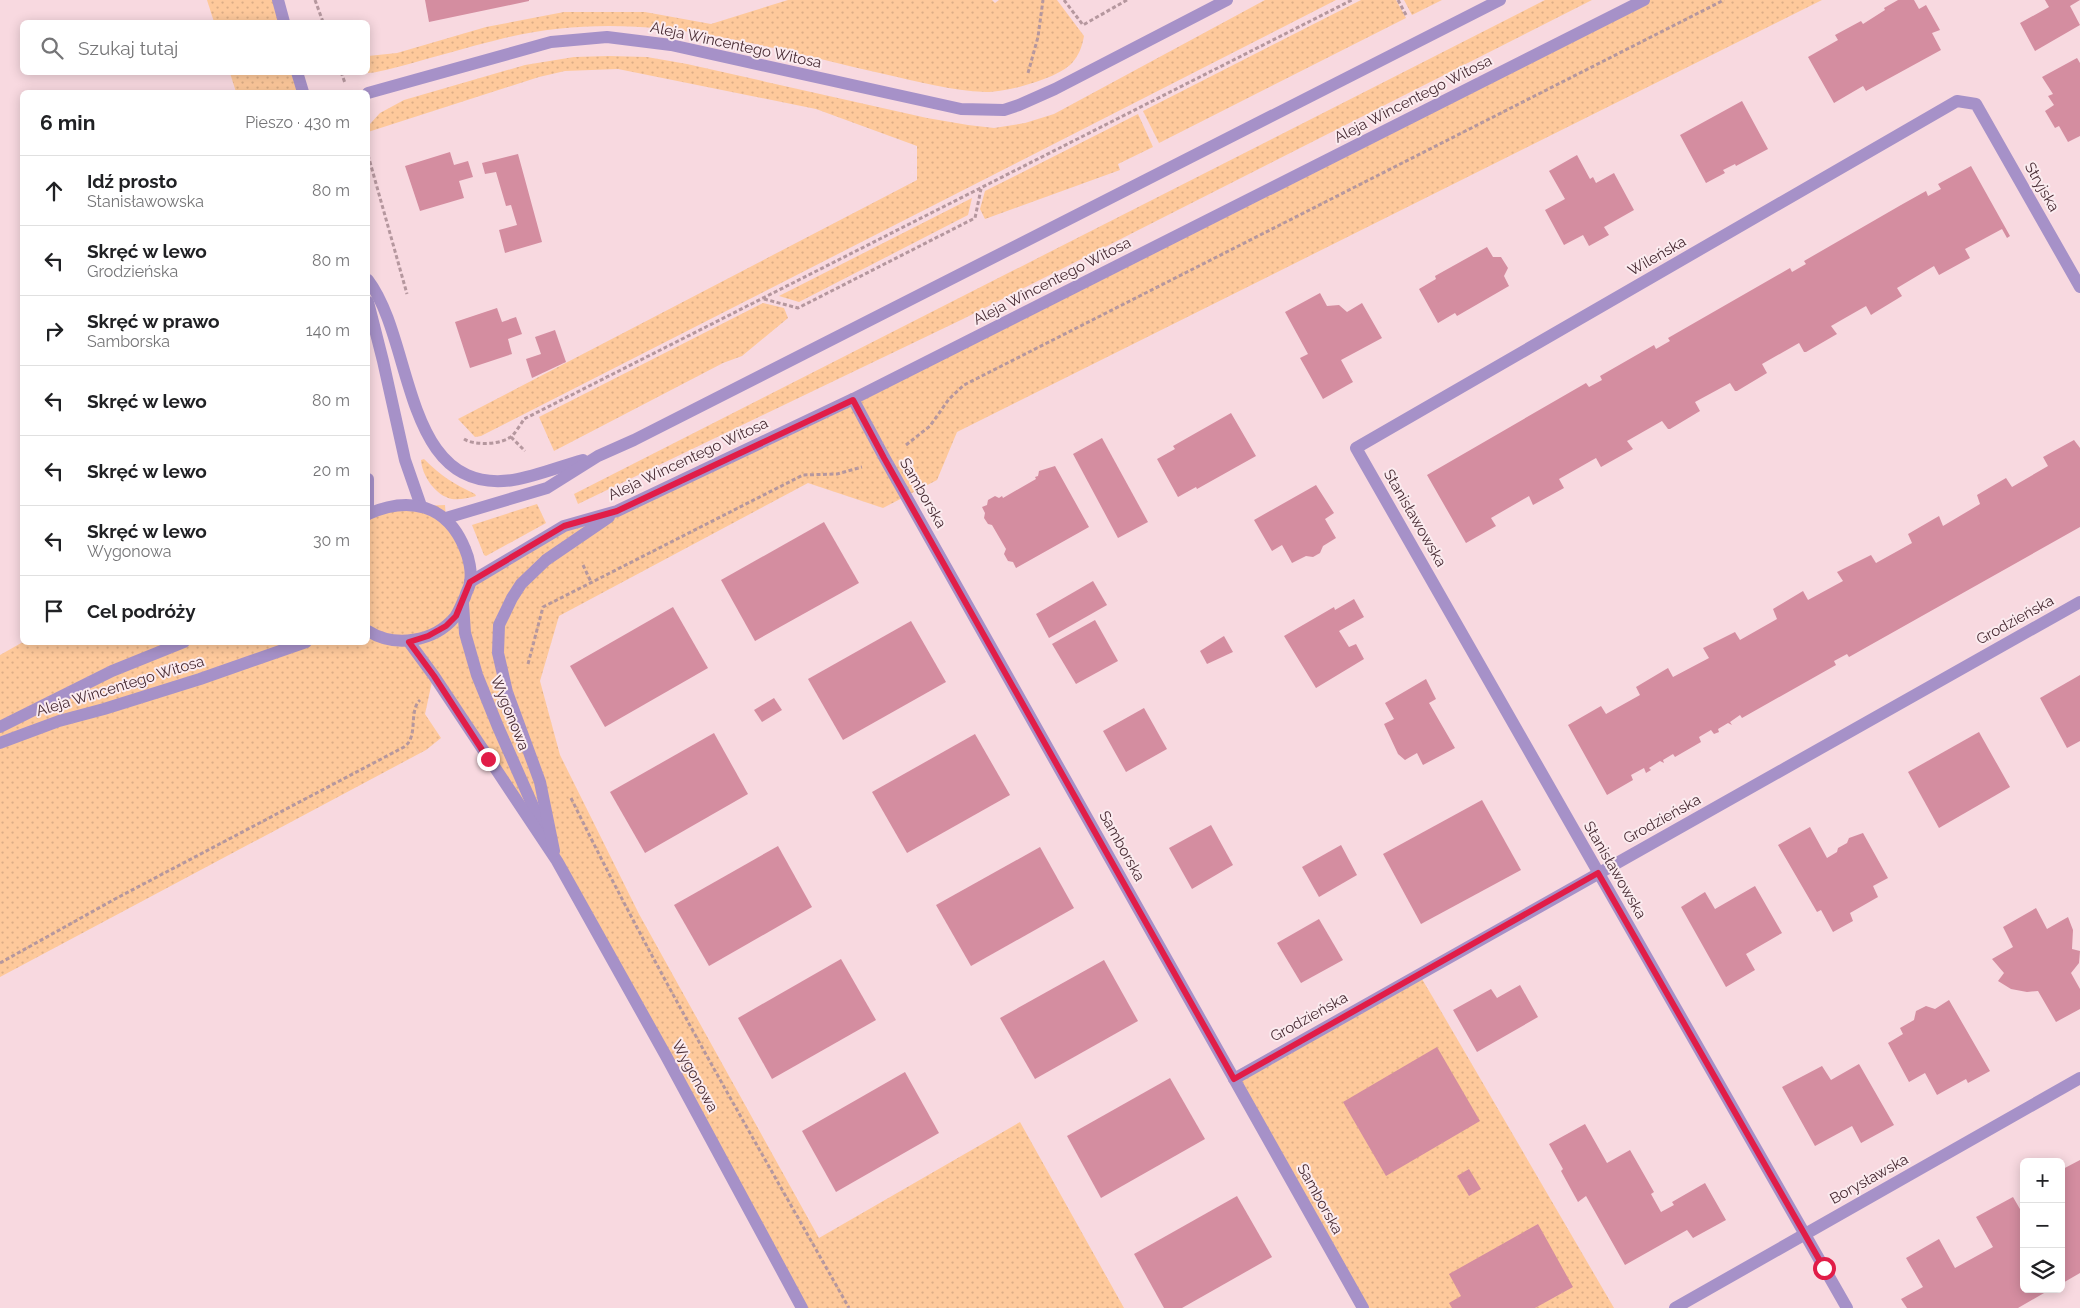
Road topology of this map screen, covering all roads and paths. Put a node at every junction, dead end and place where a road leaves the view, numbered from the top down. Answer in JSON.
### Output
{"nodes":[{"id":1,"x":278,"y":0,"type":"edge"},
{"id":2,"x":315,"y":0,"type":"edge"},
{"id":3,"x":1043,"y":0,"type":"edge"},
{"id":4,"x":1064,"y":0,"type":"edge"},
{"id":5,"x":1127,"y":0,"type":"edge"},
{"id":6,"x":1227,"y":0,"type":"edge"},
{"id":7,"x":1352,"y":0,"type":"edge"},
{"id":8,"x":1398,"y":0,"type":"edge"},
{"id":9,"x":1500,"y":0,"type":"edge"},
{"id":10,"x":1644,"y":0,"type":"edge"},
{"id":11,"x":1724,"y":0,"type":"edge"},
{"id":12,"x":1406,"y":15,"type":"dead end"},
{"id":13,"x":283,"y":20,"type":"edge"},
{"id":14,"x":322,"y":20,"type":"edge"},
{"id":15,"x":299,"y":75,"type":"edge"},
{"id":16,"x":302,"y":90,"type":"edge"},
{"id":17,"x":370,"y":92,"type":"edge"},
{"id":18,"x":1976,"y":104,"type":"joint"},
{"id":19,"x":1019,"y":105,"type":"junction"},
{"id":20,"x":981,"y":189,"type":"junction"},
{"id":21,"x":370,"y":283,"type":"edge"},
{"id":22,"x":2080,"y":287,"type":"edge"},
{"id":23,"x":763,"y":298,"type":"junction"},
{"id":24,"x":370,"y":311,"type":"edge"},
{"id":25,"x":853,"y":400,"type":"junction"},
{"id":26,"x":469,"y":442,"type":"dead end"},
{"id":27,"x":900,"y":448,"type":"dead end"},
{"id":28,"x":1356,"y":448,"type":"joint"},
{"id":29,"x":598,"y":456,"type":"junction"},
{"id":30,"x":869,"y":465,"type":"dead end"},
{"id":31,"x":421,"y":506,"type":"junction"},
{"id":32,"x":617,"y":511,"type":"junction"},
{"id":33,"x":370,"y":513,"type":"edge"},
{"id":34,"x":446,"y":518,"type":"junction"},
{"id":35,"x":581,"y":562,"type":"dead end"},
{"id":36,"x":470,"y":582,"type":"junction"},
{"id":37,"x":591,"y":582,"type":"junction"},
{"id":38,"x":463,"y":600,"type":"junction"},
{"id":39,"x":2080,"y":602,"type":"edge"},
{"id":40,"x":370,"y":632,"type":"edge"},
{"id":41,"x":409,"y":642,"type":"junction"},
{"id":42,"x":177,"y":645,"type":"edge"},
{"id":43,"x":297,"y":645,"type":"edge"},
{"id":44,"x":526,"y":671,"type":"dead end"},
{"id":45,"x":422,"y":698,"type":"dead end"},
{"id":46,"x":0,"y":727,"type":"edge"},
{"id":47,"x":0,"y":743,"type":"edge"},
{"id":48,"x":570,"y":794,"type":"dead end"},
{"id":49,"x":557,"y":861,"type":"junction"},
{"id":50,"x":1598,"y":873,"type":"junction"},
{"id":51,"x":0,"y":963,"type":"edge"},
{"id":52,"x":2080,"y":1078,"type":"edge"},
{"id":53,"x":1234,"y":1079,"type":"junction"},
{"id":54,"x":1804,"y":1234,"type":"junction"},
{"id":55,"x":802,"y":1308,"type":"edge"},
{"id":56,"x":849,"y":1308,"type":"edge"},
{"id":57,"x":1363,"y":1308,"type":"edge"},
{"id":58,"x":1675,"y":1308,"type":"edge"},
{"id":59,"x":1847,"y":1308,"type":"edge"}],
"edges":[{"from":1,"to":13,"type":"street"},
{"from":2,"to":14,"type":"path"},
{"from":3,"to":19,"type":"path"},
{"from":4,"to":5,"type":"path"},
{"from":6,"to":19,"type":"street","name":"Aleja Wincentego Witosa"},
{"from":7,"to":20,"type":"path"},
{"from":8,"to":12,"type":"path"},
{"from":9,"to":29,"type":"street"},
{"from":10,"to":25,"type":"street","name":"Aleja Wincentego Witosa"},
{"from":11,"to":27,"type":"path"},
{"from":15,"to":16,"type":"street"},
{"from":17,"to":19,"type":"street","name":"Aleja Wincentego Witosa"},
{"from":18,"to":22,"type":"street","name":"Stryjska"},
{"from":18,"to":28,"type":"street","name":"Wileńska"},
{"from":20,"to":23,"type":"path"},
{"from":20,"to":23,"type":"path"},
{"from":21,"to":29,"type":"street"},
{"from":23,"to":26,"type":"path"},
{"from":24,"to":31,"type":"street"},
{"from":25,"to":32,"type":"street","name":"Aleja Wincentego Witosa"},
{"from":25,"to":53,"type":"street","name":"Samborska"},
{"from":28,"to":50,"type":"street","name":"Stanisławowska"},
{"from":29,"to":34,"type":"street"},
{"from":30,"to":37,"type":"path"},
{"from":31,"to":33,"type":"street"},
{"from":31,"to":34,"type":"street"},
{"from":32,"to":36,"type":"street","name":"Aleja Wincentego Witosa"},
{"from":32,"to":49,"type":"street"},
{"from":34,"to":36,"type":"street"},
{"from":35,"to":37,"type":"path"},
{"from":36,"to":38,"type":"street"},
{"from":37,"to":44,"type":"path"},
{"from":38,"to":41,"type":"street"},
{"from":38,"to":49,"type":"street","name":"Wygonowa"},
{"from":39,"to":50,"type":"street","name":"Grodzieńska"},
{"from":40,"to":41,"type":"street"},
{"from":41,"to":49,"type":"street","name":"Wygonowa"},
{"from":42,"to":46,"type":"street","name":"Aleja Wincentego Witosa"},
{"from":43,"to":47,"type":"street","name":"Aleja Wincentego Witosa"},
{"from":45,"to":51,"type":"path"},
{"from":48,"to":56,"type":"path"},
{"from":49,"to":55,"type":"street","name":"Wygonowa"},
{"from":50,"to":53,"type":"street","name":"Grodzieńska"},
{"from":50,"to":54,"type":"street","name":"Stanisławowska"},
{"from":52,"to":54,"type":"street","name":"Borysławska"},
{"from":53,"to":57,"type":"street","name":"Samborska"},
{"from":54,"to":58,"type":"street","name":"Borysławska"},
{"from":54,"to":59,"type":"street","name":"Stanisławowska"}]}
